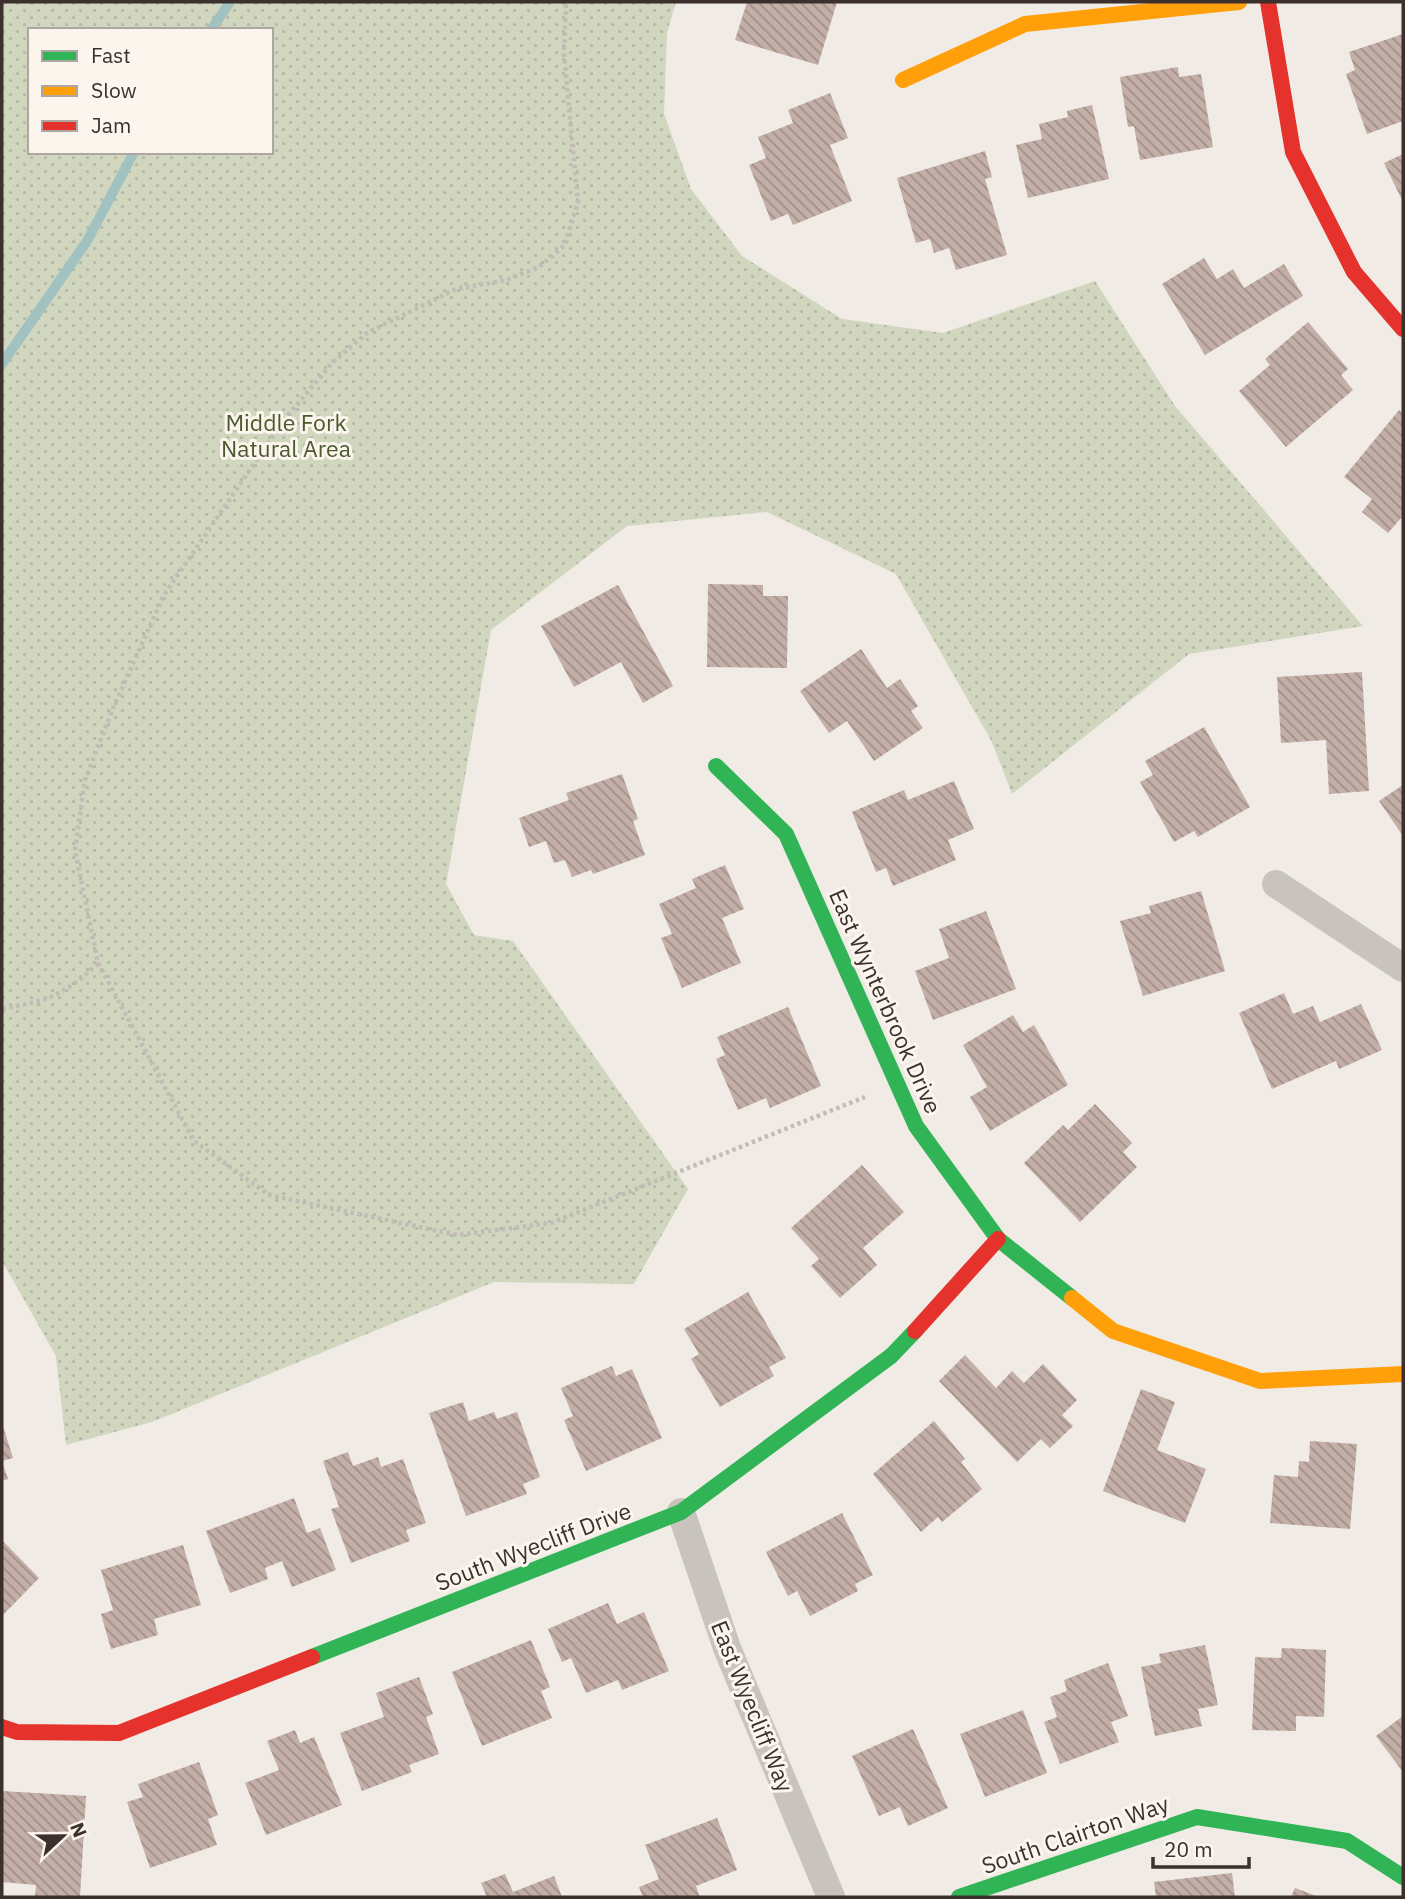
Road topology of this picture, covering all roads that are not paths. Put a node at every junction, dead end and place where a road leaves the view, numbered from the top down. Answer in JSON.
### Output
{"nodes":[{"id":1,"x":1239,"y":2,"type":"edge"},
{"id":2,"x":1268,"y":2,"type":"edge"},
{"id":3,"x":903,"y":80,"type":"dead end"},
{"id":4,"x":1403,"y":329,"type":"edge"},
{"id":5,"x":716,"y":766,"type":"dead end"},
{"id":6,"x":1276,"y":884,"type":"dead end"},
{"id":7,"x":1403,"y":968,"type":"edge"},
{"id":8,"x":998,"y":1239,"type":"junction"},
{"id":9,"x":1403,"y":1374,"type":"edge"},
{"id":10,"x":681,"y":1512,"type":"junction"},
{"id":11,"x":2,"y":1727,"type":"edge"},
{"id":12,"x":1403,"y":1877,"type":"edge"},
{"id":13,"x":831,"y":1897,"type":"edge"},
{"id":14,"x":959,"y":1897,"type":"edge"}],
"edges":[{"from":1,"to":3,"type":"street"},
{"from":2,"to":4,"type":"street"},
{"from":5,"to":8,"type":"street","name":"East Wynterbrook Drive"},
{"from":6,"to":7,"type":"street"},
{"from":8,"to":9,"type":"street","name":"East Wynterbrook Drive"},
{"from":8,"to":10,"type":"street","name":"South Wyecliff Drive"},
{"from":10,"to":11,"type":"street","name":"South Wyecliff Drive"},
{"from":10,"to":13,"type":"street","name":"East Wyecliff Way"},
{"from":12,"to":14,"type":"street","name":"South Clairton Way"}]}
